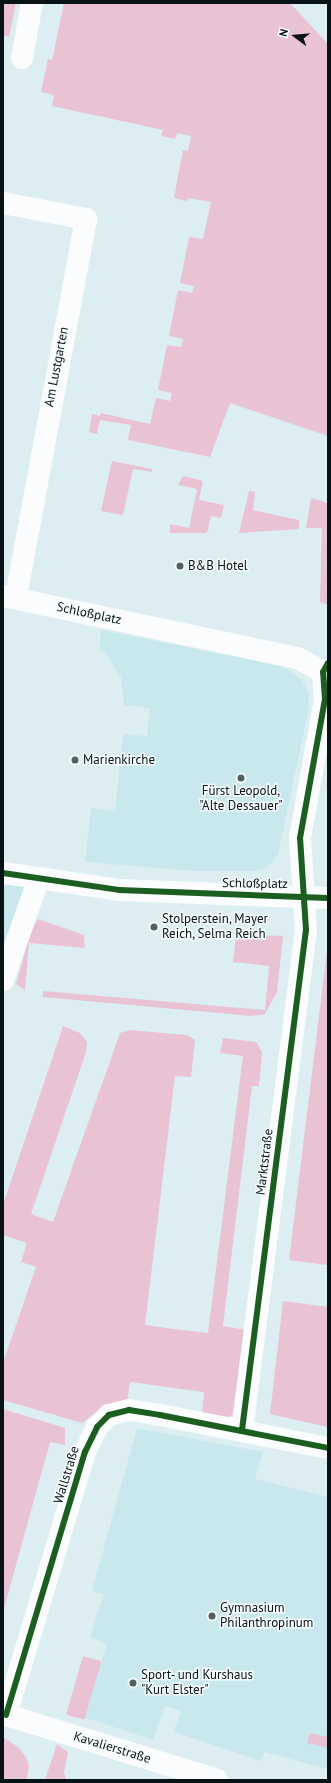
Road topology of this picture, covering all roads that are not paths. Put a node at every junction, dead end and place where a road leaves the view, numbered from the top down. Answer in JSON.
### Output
{"nodes":[{"id":1,"x":32,"y":3,"type":"edge"},
{"id":2,"x":22,"y":58,"type":"dead end"},
{"id":3,"x":3,"y":203,"type":"edge"},
{"id":4,"x":9,"y":597,"type":"edge"},
{"id":5,"x":4,"y":873,"type":"edge"},
{"id":6,"x":39,"y":878,"type":"junction"},
{"id":7,"x":305,"y":896,"type":"junction"},
{"id":8,"x":328,"y":898,"type":"edge"},
{"id":9,"x":3,"y":980,"type":"edge"},
{"id":10,"x":242,"y":1430,"type":"junction"},
{"id":11,"x":328,"y":1448,"type":"edge"},
{"id":12,"x":5,"y":1715,"type":"edge"},
{"id":13,"x":218,"y":1780,"type":"edge"}],
"edges":[{"from":1,"to":2,"type":"street"},
{"from":3,"to":4,"type":"street","name":"Am Lustgarten"},
{"from":4,"to":7,"type":"street","name":"Schloßplatz"},
{"from":5,"to":6,"type":"street","name":"Schloßplatz"},
{"from":6,"to":7,"type":"street","name":"Schloßplatz"},
{"from":6,"to":9,"type":"street"},
{"from":7,"to":8,"type":"street"},
{"from":7,"to":10,"type":"street","name":"Marktstraße"},
{"from":10,"to":11,"type":"street","name":"Wallstraße"},
{"from":10,"to":12,"type":"street","name":"Wallstraße"},
{"from":12,"to":13,"type":"street","name":"Kavalierstraße"}]}
